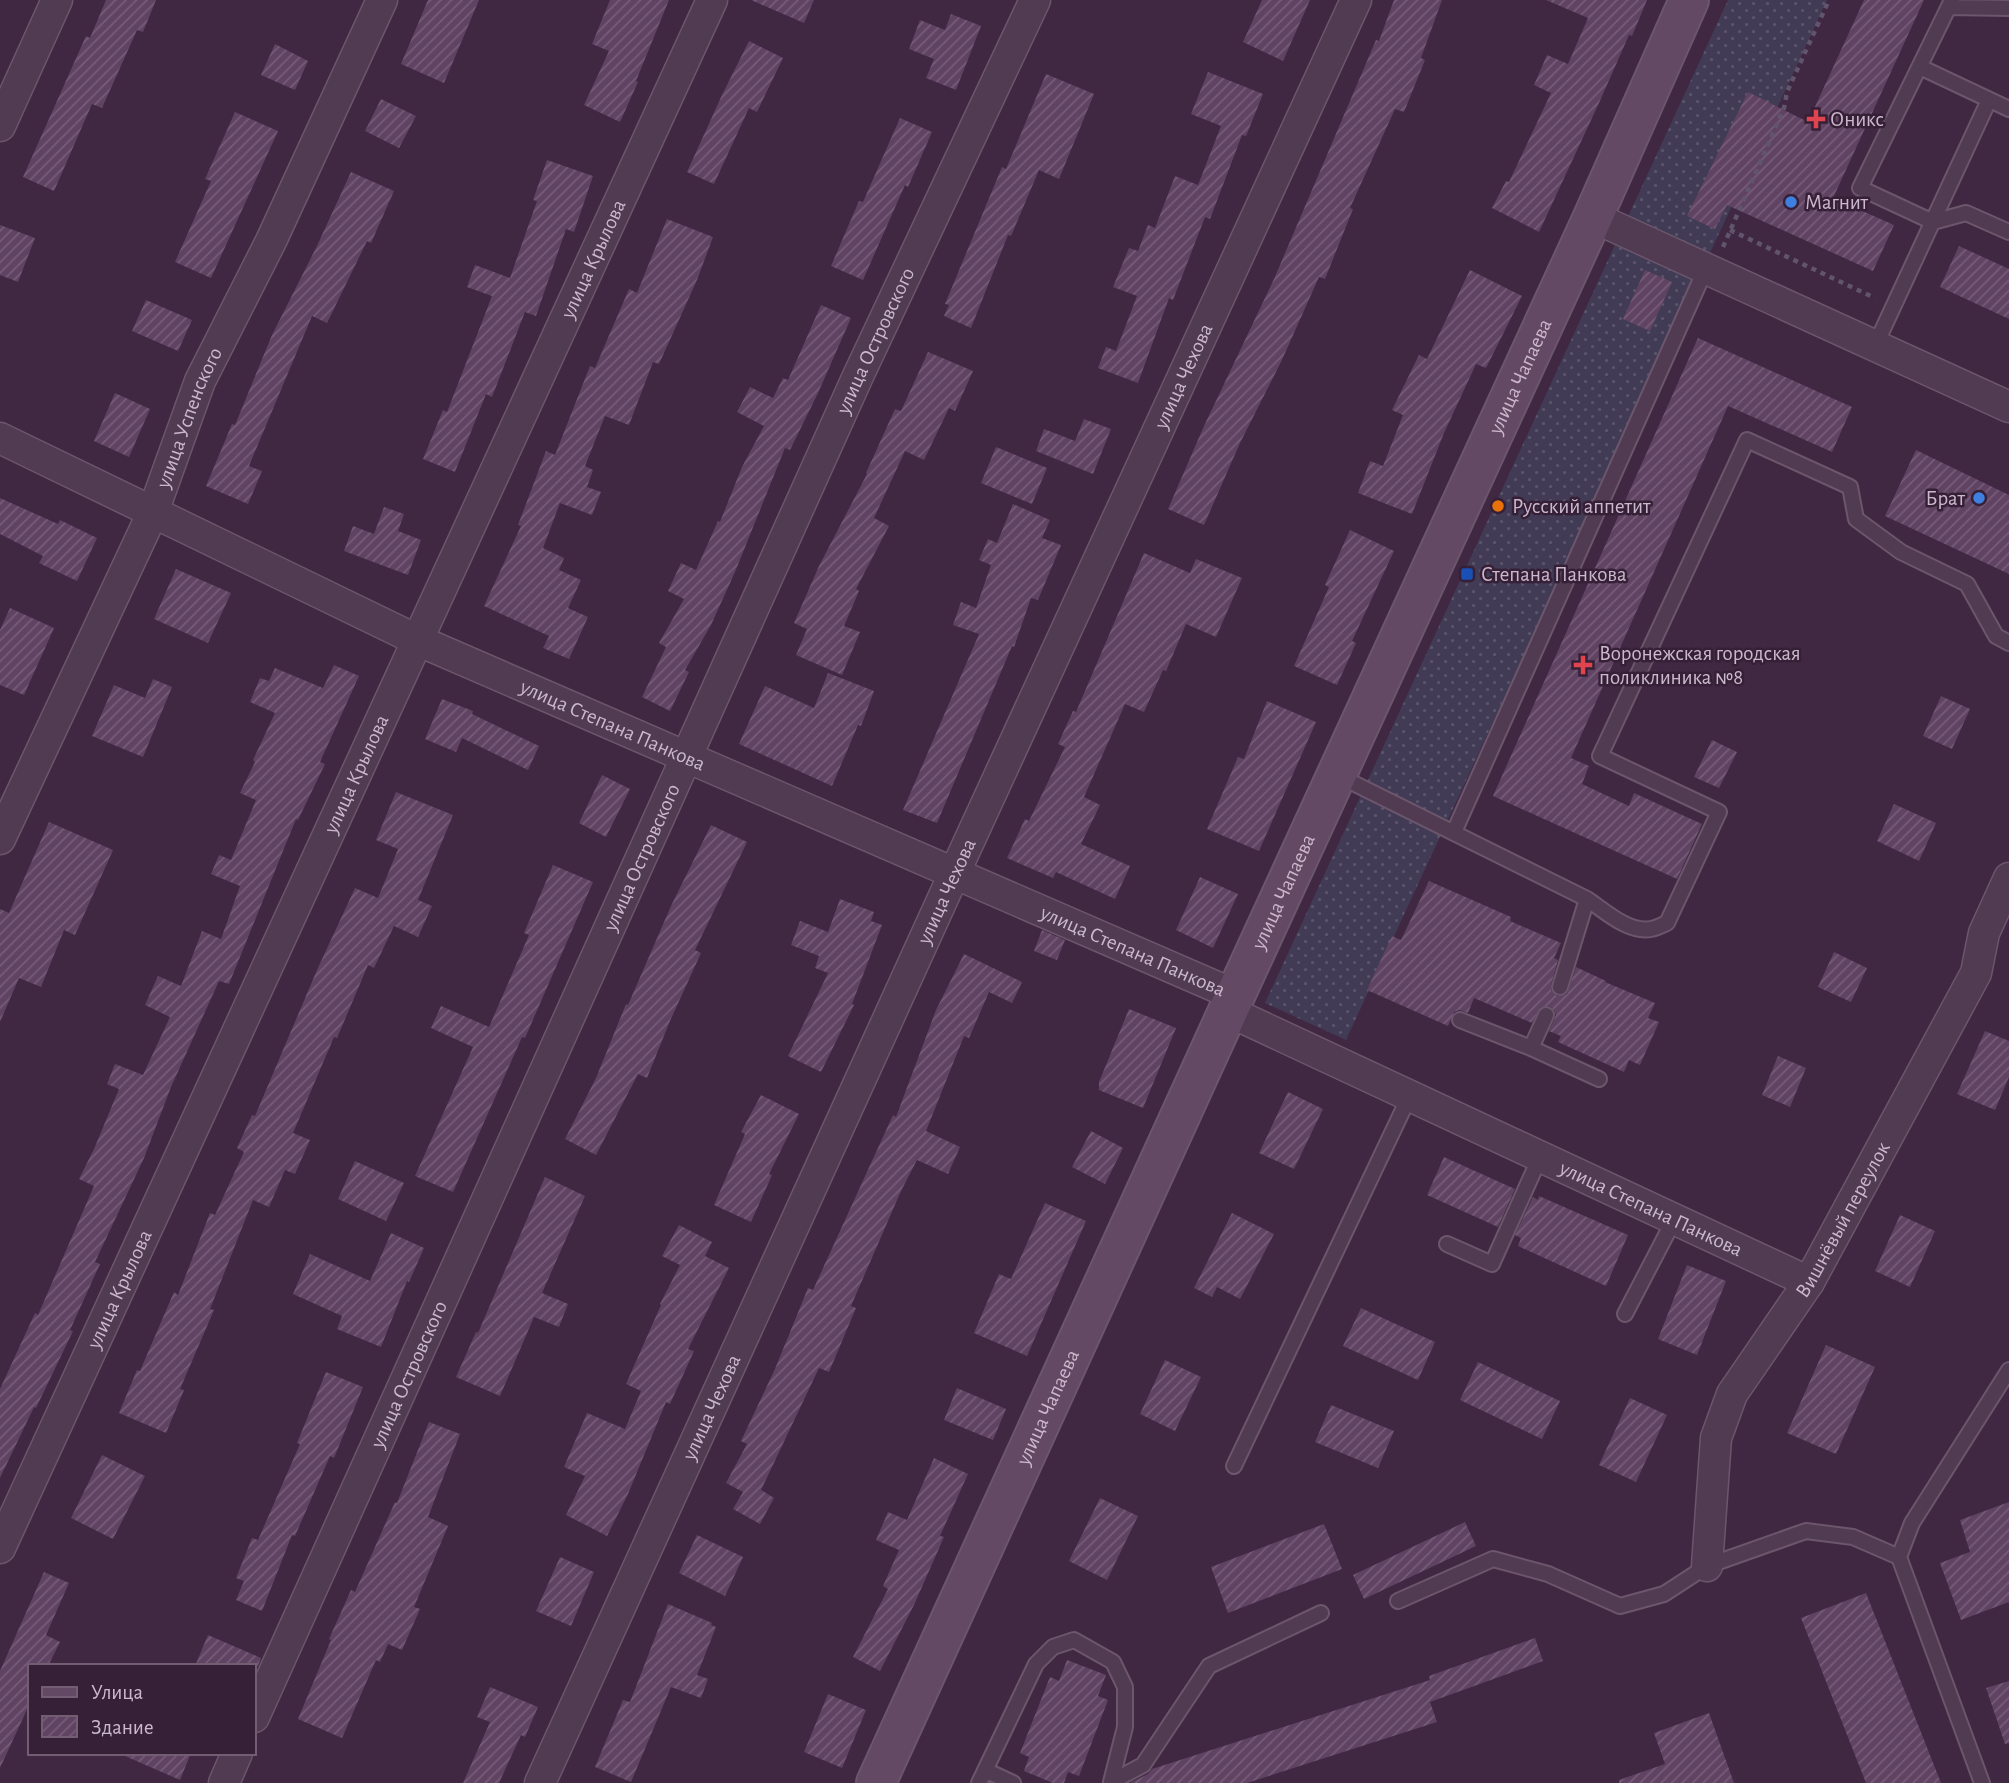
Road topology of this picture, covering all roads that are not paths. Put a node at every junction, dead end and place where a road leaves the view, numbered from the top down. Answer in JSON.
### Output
{"nodes":[{"id":1,"x":57,"y":0,"type":"edge"},
{"id":2,"x":382,"y":0,"type":"edge"},
{"id":3,"x":712,"y":0,"type":"edge"},
{"id":4,"x":1035,"y":0,"type":"edge"},
{"id":5,"x":1356,"y":0,"type":"edge"},
{"id":6,"x":1689,"y":0,"type":"edge"},
{"id":7,"x":1950,"y":4,"type":"edge"},
{"id":8,"x":2009,"y":8,"type":"edge"},
{"id":9,"x":1920,"y":67,"type":"junction"},
{"id":10,"x":1989,"y":100,"type":"junction"},
{"id":11,"x":2009,"y":109,"type":"edge"},
{"id":12,"x":0,"y":126,"type":"edge"},
{"id":13,"x":1593,"y":216,"type":"junction"},
{"id":14,"x":1933,"y":222,"type":"junction"},
{"id":15,"x":2009,"y":232,"type":"edge"},
{"id":16,"x":1709,"y":270,"type":"junction"},
{"id":17,"x":1875,"y":345,"type":"junction"},
{"id":18,"x":2009,"y":408,"type":"edge"},
{"id":19,"x":0,"y":438,"type":"edge"},
{"id":20,"x":153,"y":512,"type":"junction"},
{"id":21,"x":417,"y":640,"type":"junction"},
{"id":22,"x":2009,"y":643,"type":"edge"},
{"id":23,"x":687,"y":757,"type":"junction"},
{"id":24,"x":1338,"y":775,"type":"junction"},
{"id":25,"x":1454,"y":832,"type":"junction"},
{"id":26,"x":0,"y":839,"type":"edge"},
{"id":27,"x":954,"y":874,"type":"junction"},
{"id":28,"x":2009,"y":878,"type":"edge"},
{"id":29,"x":1587,"y":898,"type":"junction"},
{"id":30,"x":1560,"y":987,"type":"dead end"},
{"id":31,"x":1231,"y":1003,"type":"junction"},
{"id":32,"x":1546,"y":1015,"type":"dead end"},
{"id":33,"x":1460,"y":1020,"type":"dead end"},
{"id":34,"x":1531,"y":1048,"type":"junction"},
{"id":35,"x":1599,"y":1079,"type":"dead end"},
{"id":36,"x":1409,"y":1095,"type":"junction"},
{"id":37,"x":1540,"y":1157,"type":"junction"},
{"id":38,"x":1675,"y":1218,"type":"junction"},
{"id":39,"x":1447,"y":1244,"type":"dead end"},
{"id":40,"x":1809,"y":1282,"type":"junction"},
{"id":41,"x":1625,"y":1314,"type":"dead end"},
{"id":42,"x":2009,"y":1370,"type":"edge"},
{"id":43,"x":1234,"y":1466,"type":"dead end"},
{"id":44,"x":0,"y":1548,"type":"edge"},
{"id":45,"x":1899,"y":1556,"type":"junction"},
{"id":46,"x":1707,"y":1566,"type":"junction"},
{"id":47,"x":1398,"y":1601,"type":"dead end"},
{"id":48,"x":1321,"y":1613,"type":"dead end"},
{"id":49,"x":256,"y":1713,"type":"edge"},
{"id":50,"x":236,"y":1755,"type":"edge"},
{"id":51,"x":982,"y":1776,"type":"edge"},
{"id":52,"x":224,"y":1783,"type":"edge"},
{"id":53,"x":540,"y":1783,"type":"edge"},
{"id":54,"x":876,"y":1783,"type":"edge"},
{"id":55,"x":1013,"y":1783,"type":"edge"},
{"id":56,"x":1111,"y":1783,"type":"edge"},
{"id":57,"x":1982,"y":1783,"type":"edge"}],
"edges":[{"from":1,"to":12,"type":"street"},
{"from":2,"to":20,"type":"street","name":"улица Успенского"},
{"from":3,"to":21,"type":"street","name":"улица Крылова"},
{"from":4,"to":23,"type":"street","name":"улица Островского"},
{"from":5,"to":27,"type":"street","name":"улица Чехова"},
{"from":6,"to":13,"type":"street","name":"улица Чапаева"},
{"from":7,"to":8,"type":"lane"},
{"from":7,"to":9,"type":"lane"},
{"from":9,"to":10,"type":"lane"},
{"from":9,"to":14,"type":"lane"},
{"from":10,"to":11,"type":"lane"},
{"from":10,"to":14,"type":"lane"},
{"from":13,"to":16,"type":"street"},
{"from":13,"to":24,"type":"street","name":"улица Чапаева"},
{"from":14,"to":15,"type":"lane"},
{"from":14,"to":17,"type":"lane"},
{"from":16,"to":17,"type":"street"},
{"from":16,"to":25,"type":"lane"},
{"from":17,"to":18,"type":"street"},
{"from":19,"to":20,"type":"street","name":"улица Степана Панкова"},
{"from":20,"to":21,"type":"street","name":"улица Степана Панкова"},
{"from":20,"to":26,"type":"street","name":"улица Успенского"},
{"from":21,"to":23,"type":"street","name":"улица Степана Панкова"},
{"from":21,"to":44,"type":"street","name":"улица Крылова"},
{"from":22,"to":29,"type":"lane"},
{"from":23,"to":27,"type":"street","name":"улица Степана Панкова"},
{"from":23,"to":49,"type":"street","name":"улица Островского"},
{"from":24,"to":25,"type":"lane"},
{"from":24,"to":31,"type":"street","name":"улица Чапаева"},
{"from":25,"to":29,"type":"lane"},
{"from":27,"to":31,"type":"street","name":"улица Степана Панкова"},
{"from":27,"to":53,"type":"street","name":"улица Чехова"},
{"from":28,"to":40,"type":"street","name":"Вишнёвый переулок"},
{"from":29,"to":30,"type":"lane"},
{"from":31,"to":36,"type":"street","name":"улица Степана Панкова"},
{"from":31,"to":54,"type":"street","name":"улица Чапаева"},
{"from":32,"to":34,"type":"lane"},
{"from":33,"to":34,"type":"lane"},
{"from":34,"to":35,"type":"lane"},
{"from":36,"to":37,"type":"street","name":"улица Степана Панкова"},
{"from":36,"to":43,"type":"lane"},
{"from":37,"to":38,"type":"street","name":"улица Степана Панкова"},
{"from":37,"to":39,"type":"lane"},
{"from":38,"to":40,"type":"street","name":"улица Степана Панкова"},
{"from":38,"to":41,"type":"lane"},
{"from":40,"to":46,"type":"street","name":"Вишнёвый переулок"},
{"from":42,"to":45,"type":"lane"},
{"from":45,"to":46,"type":"lane"},
{"from":45,"to":57,"type":"lane"},
{"from":46,"to":47,"type":"lane"},
{"from":48,"to":56,"type":"lane"},
{"from":50,"to":52,"type":"street"},
{"from":51,"to":55,"type":"lane"},
{"from":51,"to":56,"type":"lane"}]}
